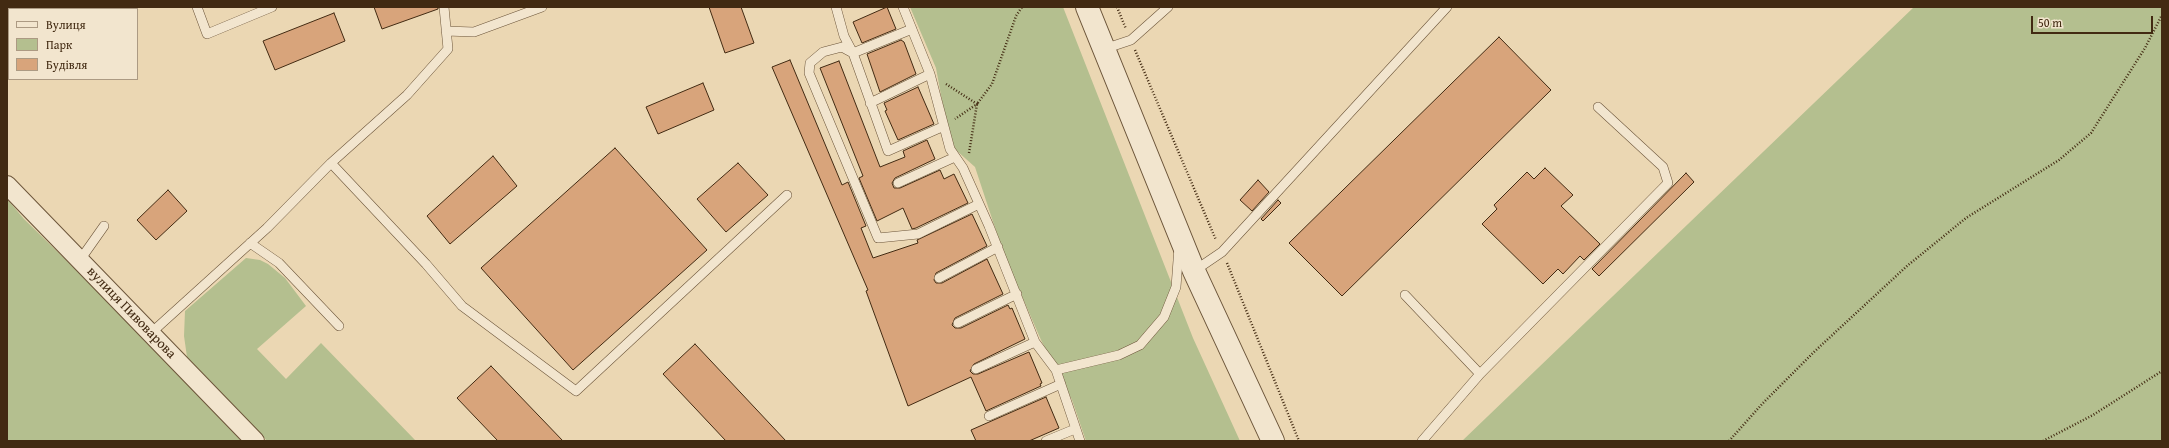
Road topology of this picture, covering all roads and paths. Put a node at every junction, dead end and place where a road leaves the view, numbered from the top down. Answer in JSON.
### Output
{"nodes":[{"id":1,"x":196,"y":7,"type":"edge"},
{"id":2,"x":272,"y":7,"type":"edge"},
{"id":3,"x":444,"y":7,"type":"edge"},
{"id":4,"x":542,"y":7,"type":"edge"},
{"id":5,"x":836,"y":7,"type":"edge"},
{"id":6,"x":903,"y":7,"type":"edge"},
{"id":7,"x":1022,"y":7,"type":"edge"},
{"id":8,"x":1087,"y":7,"type":"edge"},
{"id":9,"x":1117,"y":7,"type":"edge"},
{"id":10,"x":1168,"y":7,"type":"edge"},
{"id":11,"x":1447,"y":7,"type":"edge"},
{"id":12,"x":2162,"y":15,"type":"edge"},
{"id":13,"x":912,"y":29,"type":"junction"},
{"id":14,"x":446,"y":31,"type":"junction"},
{"id":15,"x":1131,"y":40,"type":"junction"},
{"id":16,"x":1104,"y":49,"type":"junction"},
{"id":17,"x":853,"y":53,"type":"junction"},
{"id":18,"x":930,"y":74,"type":"junction"},
{"id":19,"x":870,"y":102,"type":"junction"},
{"id":20,"x":977,"y":104,"type":"junction"},
{"id":21,"x":1598,"y":107,"type":"dead end"},
{"id":22,"x":942,"y":127,"type":"junction"},
{"id":23,"x":955,"y":157,"type":"junction"},
{"id":24,"x":331,"y":163,"type":"junction"},
{"id":25,"x":963,"y":168,"type":"junction"},
{"id":26,"x":898,"y":183,"type":"dead end"},
{"id":27,"x":7,"y":185,"type":"edge"},
{"id":28,"x":787,"y":195,"type":"dead end"},
{"id":29,"x":979,"y":204,"type":"junction"},
{"id":30,"x":104,"y":226,"type":"dead end"},
{"id":31,"x":1181,"y":240,"type":"junction"},
{"id":32,"x":250,"y":243,"type":"junction"},
{"id":33,"x":998,"y":247,"type":"junction"},
{"id":34,"x":1222,"y":252,"type":"junction"},
{"id":35,"x":80,"y":260,"type":"junction"},
{"id":36,"x":1194,"y":271,"type":"junction"},
{"id":37,"x":940,"y":278,"type":"dead end"},
{"id":38,"x":1017,"y":294,"type":"junction"},
{"id":39,"x":1405,"y":295,"type":"dead end"},
{"id":40,"x":958,"y":323,"type":"dead end"},
{"id":41,"x":339,"y":326,"type":"dead end"},
{"id":42,"x":151,"y":333,"type":"junction"},
{"id":43,"x":1035,"y":342,"type":"junction"},
{"id":44,"x":976,"y":369,"type":"dead end"},
{"id":45,"x":1056,"y":370,"type":"junction"},
{"id":46,"x":2162,"y":370,"type":"edge"},
{"id":47,"x":1480,"y":374,"type":"junction"},
{"id":48,"x":1061,"y":384,"type":"junction"},
{"id":49,"x":989,"y":416,"type":"dead end"},
{"id":50,"x":1075,"y":429,"type":"junction"},
{"id":51,"x":255,"y":441,"type":"edge"},
{"id":52,"x":1046,"y":441,"type":"edge"},
{"id":53,"x":1080,"y":441,"type":"edge"},
{"id":54,"x":1273,"y":441,"type":"edge"},
{"id":55,"x":1299,"y":441,"type":"edge"},
{"id":56,"x":1422,"y":441,"type":"edge"},
{"id":57,"x":1729,"y":441,"type":"edge"},
{"id":58,"x":2043,"y":441,"type":"edge"}],
"edges":[{"from":1,"to":2,"type":"lane"},
{"from":3,"to":14,"type":"lane"},
{"from":4,"to":14,"type":"lane"},
{"from":5,"to":17,"type":"lane"},
{"from":6,"to":13,"type":"lane"},
{"from":7,"to":20,"type":"path"},
{"from":8,"to":16,"type":"street"},
{"from":9,"to":15,"type":"path"},
{"from":10,"to":15,"type":"lane"},
{"from":11,"to":34,"type":"lane"},
{"from":12,"to":57,"type":"path"},
{"from":13,"to":17,"type":"lane"},
{"from":13,"to":18,"type":"lane"},
{"from":14,"to":24,"type":"lane"},
{"from":15,"to":16,"type":"lane"},
{"from":15,"to":34,"type":"path"},
{"from":16,"to":31,"type":"street"},
{"from":17,"to":19,"type":"lane"},
{"from":17,"to":29,"type":"lane"},
{"from":18,"to":19,"type":"lane"},
{"from":18,"to":20,"type":"path"},
{"from":18,"to":22,"type":"lane"},
{"from":19,"to":22,"type":"lane"},
{"from":20,"to":22,"type":"path"},
{"from":20,"to":25,"type":"path"},
{"from":21,"to":47,"type":"lane"},
{"from":22,"to":23,"type":"lane"},
{"from":23,"to":25,"type":"lane"},
{"from":23,"to":26,"type":"lane"},
{"from":24,"to":28,"type":"lane"},
{"from":24,"to":32,"type":"lane"},
{"from":25,"to":29,"type":"lane"},
{"from":27,"to":35,"type":"street","name":"вулиця Пивоварова"},
{"from":29,"to":33,"type":"lane"},
{"from":30,"to":35,"type":"lane"},
{"from":31,"to":36,"type":"street"},
{"from":31,"to":45,"type":"lane"},
{"from":32,"to":41,"type":"lane"},
{"from":32,"to":42,"type":"lane"},
{"from":33,"to":37,"type":"lane"},
{"from":33,"to":38,"type":"lane"},
{"from":34,"to":36,"type":"lane"},
{"from":34,"to":55,"type":"path"},
{"from":35,"to":42,"type":"street","name":"вулиця Пивоварова"},
{"from":36,"to":54,"type":"street"},
{"from":38,"to":40,"type":"lane"},
{"from":38,"to":43,"type":"lane"},
{"from":39,"to":47,"type":"lane"},
{"from":42,"to":51,"type":"street","name":"вулиця Пивоварова"},
{"from":43,"to":44,"type":"lane"},
{"from":43,"to":45,"type":"lane"},
{"from":45,"to":48,"type":"lane"},
{"from":46,"to":58,"type":"path"},
{"from":47,"to":56,"type":"lane"},
{"from":48,"to":49,"type":"lane"},
{"from":48,"to":50,"type":"lane"},
{"from":50,"to":52,"type":"lane"},
{"from":50,"to":53,"type":"lane"}]}
